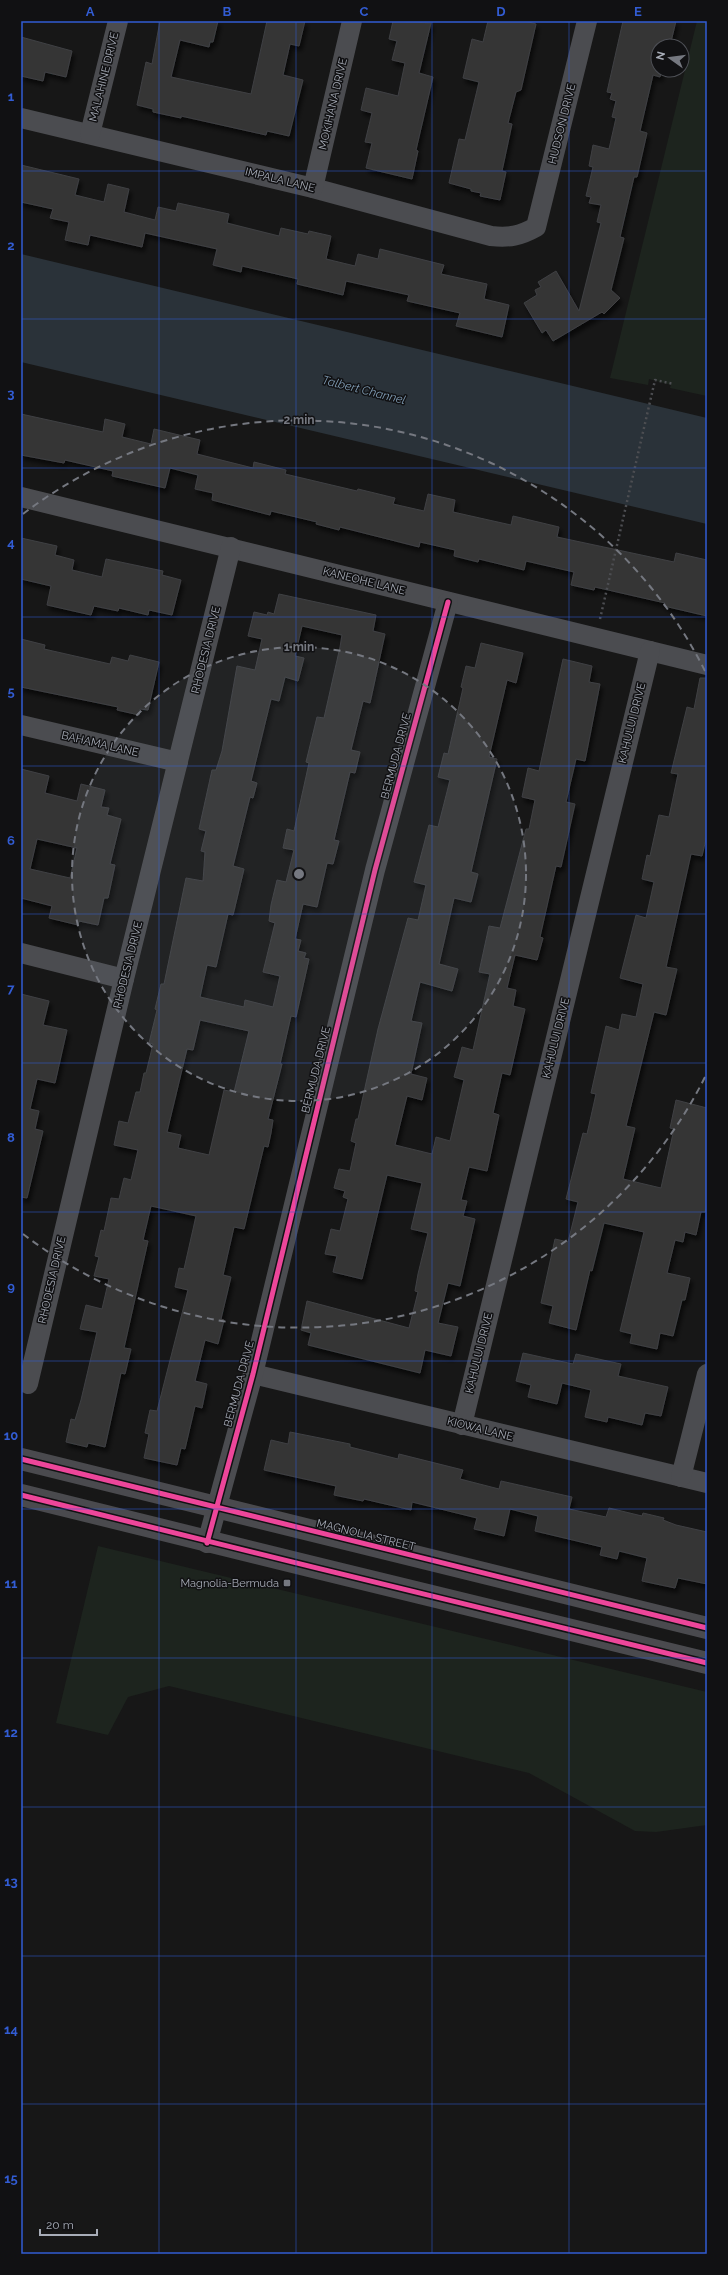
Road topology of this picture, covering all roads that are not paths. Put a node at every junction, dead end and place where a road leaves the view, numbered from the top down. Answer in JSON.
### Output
{"nodes":[{"id":1,"x":118,"y":21,"type":"edge"},
{"id":2,"x":352,"y":21,"type":"edge"},
{"id":3,"x":587,"y":21,"type":"edge"},
{"id":4,"x":21,"y":118,"type":"edge"},
{"id":5,"x":90,"y":134,"type":"junction"},
{"id":6,"x":313,"y":188,"type":"junction"},
{"id":7,"x":536,"y":227,"type":"joint"},
{"id":8,"x":21,"y":497,"type":"edge"},
{"id":9,"x":231,"y":547,"type":"junction"},
{"id":10,"x":448,"y":602,"type":"junction"},
{"id":11,"x":650,"y":652,"type":"junction"},
{"id":12,"x":707,"y":665,"type":"edge"},
{"id":13,"x":21,"y":725,"type":"edge"},
{"id":14,"x":178,"y":762,"type":"junction"},
{"id":15,"x":21,"y":953,"type":"edge"},
{"id":16,"x":124,"y":979,"type":"junction"},
{"id":17,"x":253,"y":1374,"type":"junction"},
{"id":18,"x":707,"y":1374,"type":"edge"},
{"id":19,"x":28,"y":1384,"type":"dead end"},
{"id":20,"x":462,"y":1425,"type":"junction"},
{"id":21,"x":21,"y":1460,"type":"edge"},
{"id":22,"x":681,"y":1477,"type":"junction"},
{"id":23,"x":707,"y":1483,"type":"edge"},
{"id":24,"x":21,"y":1495,"type":"edge"},
{"id":25,"x":215,"y":1508,"type":"junction"},
{"id":26,"x":207,"y":1543,"type":"junction"},
{"id":27,"x":707,"y":1628,"type":"edge"},
{"id":28,"x":707,"y":1663,"type":"edge"}],
"edges":[{"from":1,"to":5,"type":"street","name":"MALAHINE DRIVE"},
{"from":2,"to":6,"type":"street","name":"MOKIHANA DRIVE"},
{"from":3,"to":7,"type":"street","name":"HUDSON DRIVE"},
{"from":4,"to":5,"type":"street","name":"IMPALA LANE"},
{"from":5,"to":6,"type":"street","name":"IMPALA LANE"},
{"from":6,"to":7,"type":"street","name":"IMPALA LANE"},
{"from":8,"to":9,"type":"street","name":"KANEOHE LANE"},
{"from":9,"to":10,"type":"street","name":"KANEOHE LANE"},
{"from":9,"to":14,"type":"street","name":"RHODESIA DRIVE"},
{"from":10,"to":11,"type":"street","name":"KANEOHE LANE"},
{"from":10,"to":17,"type":"street","name":"BERMUDA DRIVE"},
{"from":11,"to":12,"type":"street","name":"KANEOHE LANE"},
{"from":11,"to":20,"type":"street","name":"KAHULUI DRIVE"},
{"from":13,"to":14,"type":"street","name":"BAHAMA LANE"},
{"from":14,"to":16,"type":"street","name":"RHODESIA DRIVE"},
{"from":15,"to":16,"type":"street"},
{"from":16,"to":19,"type":"street","name":"RHODESIA DRIVE"},
{"from":17,"to":20,"type":"street","name":"KIOWA LANE"},
{"from":17,"to":25,"type":"street","name":"BERMUDA DRIVE"},
{"from":18,"to":22,"type":"street"},
{"from":20,"to":22,"type":"street","name":"KIOWA LANE"},
{"from":21,"to":25,"type":"main road","name":"MAGNOLIA STREET"},
{"from":22,"to":23,"type":"street","name":"KIOWA LANE"},
{"from":24,"to":26,"type":"main road"},
{"from":25,"to":26,"type":"street","name":"BERMUDA DRIVE"},
{"from":25,"to":27,"type":"main road","name":"MAGNOLIA STREET"},
{"from":26,"to":28,"type":"main road"}]}
